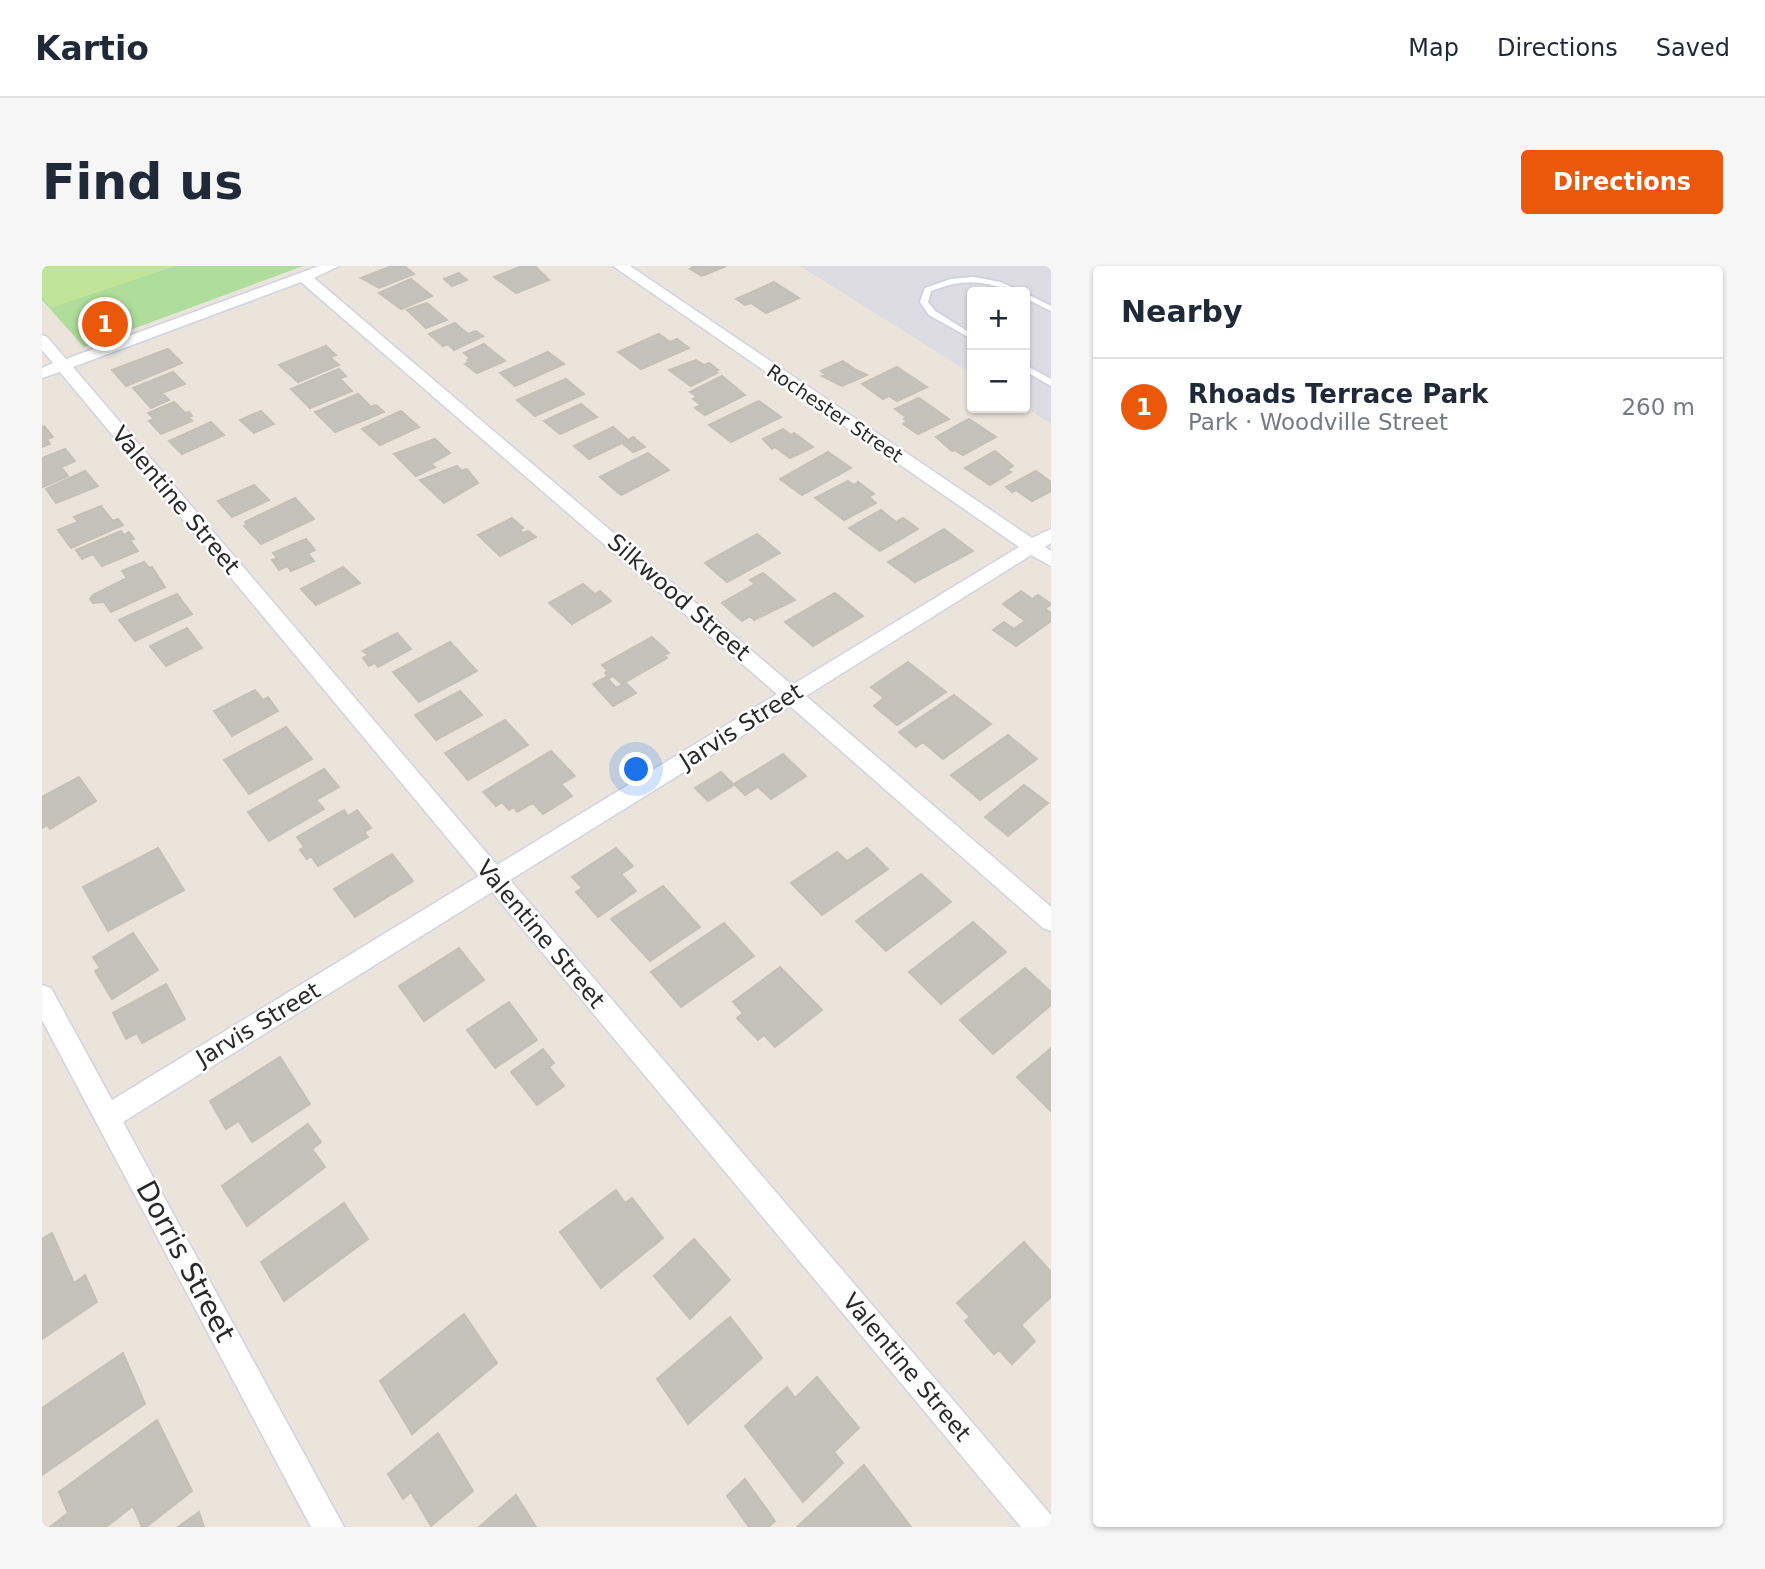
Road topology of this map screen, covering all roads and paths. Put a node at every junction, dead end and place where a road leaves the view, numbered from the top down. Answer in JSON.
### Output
{"nodes":[{"id":1,"x":332,"y":266,"type":"edge"},
{"id":2,"x":620,"y":266,"type":"edge"},
{"id":3,"x":304,"y":277,"type":"junction"},
{"id":4,"x":1008,"y":287,"type":"edge"},
{"id":5,"x":1030,"y":298,"type":"edge"},
{"id":6,"x":1051,"y":309,"type":"edge"},
{"id":7,"x":967,"y":334,"type":"edge"},
{"id":8,"x":42,"y":340,"type":"edge"},
{"id":9,"x":53,"y":369,"type":"edge"},
{"id":10,"x":1030,"y":371,"type":"edge"},
{"id":11,"x":1051,"y":383,"type":"edge"},
{"id":12,"x":1042,"y":541,"type":"edge"},
{"id":13,"x":1051,"y":560,"type":"edge"},
{"id":14,"x":791,"y":694,"type":"junction"},
{"id":15,"x":495,"y":880,"type":"junction"},
{"id":16,"x":1051,"y":921,"type":"edge"},
{"id":17,"x":42,"y":996,"type":"edge"},
{"id":18,"x":109,"y":1116,"type":"junction"},
{"id":19,"x":328,"y":1527,"type":"edge"},
{"id":20,"x":1041,"y":1527,"type":"edge"}],
"edges":[{"from":1,"to":3,"type":"street"},
{"from":2,"to":12,"type":"street","name":"Rochester Street"},
{"from":3,"to":9,"type":"street"},
{"from":3,"to":14,"type":"street","name":"Silkwood Street"},
{"from":4,"to":7,"type":"lane"},
{"from":5,"to":6,"type":"lane"},
{"from":8,"to":9,"type":"street","name":"Valentine Street"},
{"from":9,"to":15,"type":"street","name":"Valentine Street"},
{"from":10,"to":11,"type":"lane"},
{"from":12,"to":13,"type":"street","name":"Rochester Street"},
{"from":12,"to":14,"type":"street","name":"Jarvis Street"},
{"from":14,"to":15,"type":"street","name":"Jarvis Street"},
{"from":14,"to":16,"type":"street","name":"Silkwood Street"},
{"from":15,"to":18,"type":"street","name":"Jarvis Street"},
{"from":15,"to":20,"type":"street","name":"Valentine Street"},
{"from":17,"to":18,"type":"street","name":"Dorris Street"},
{"from":18,"to":19,"type":"street","name":"Dorris Street"}]}
